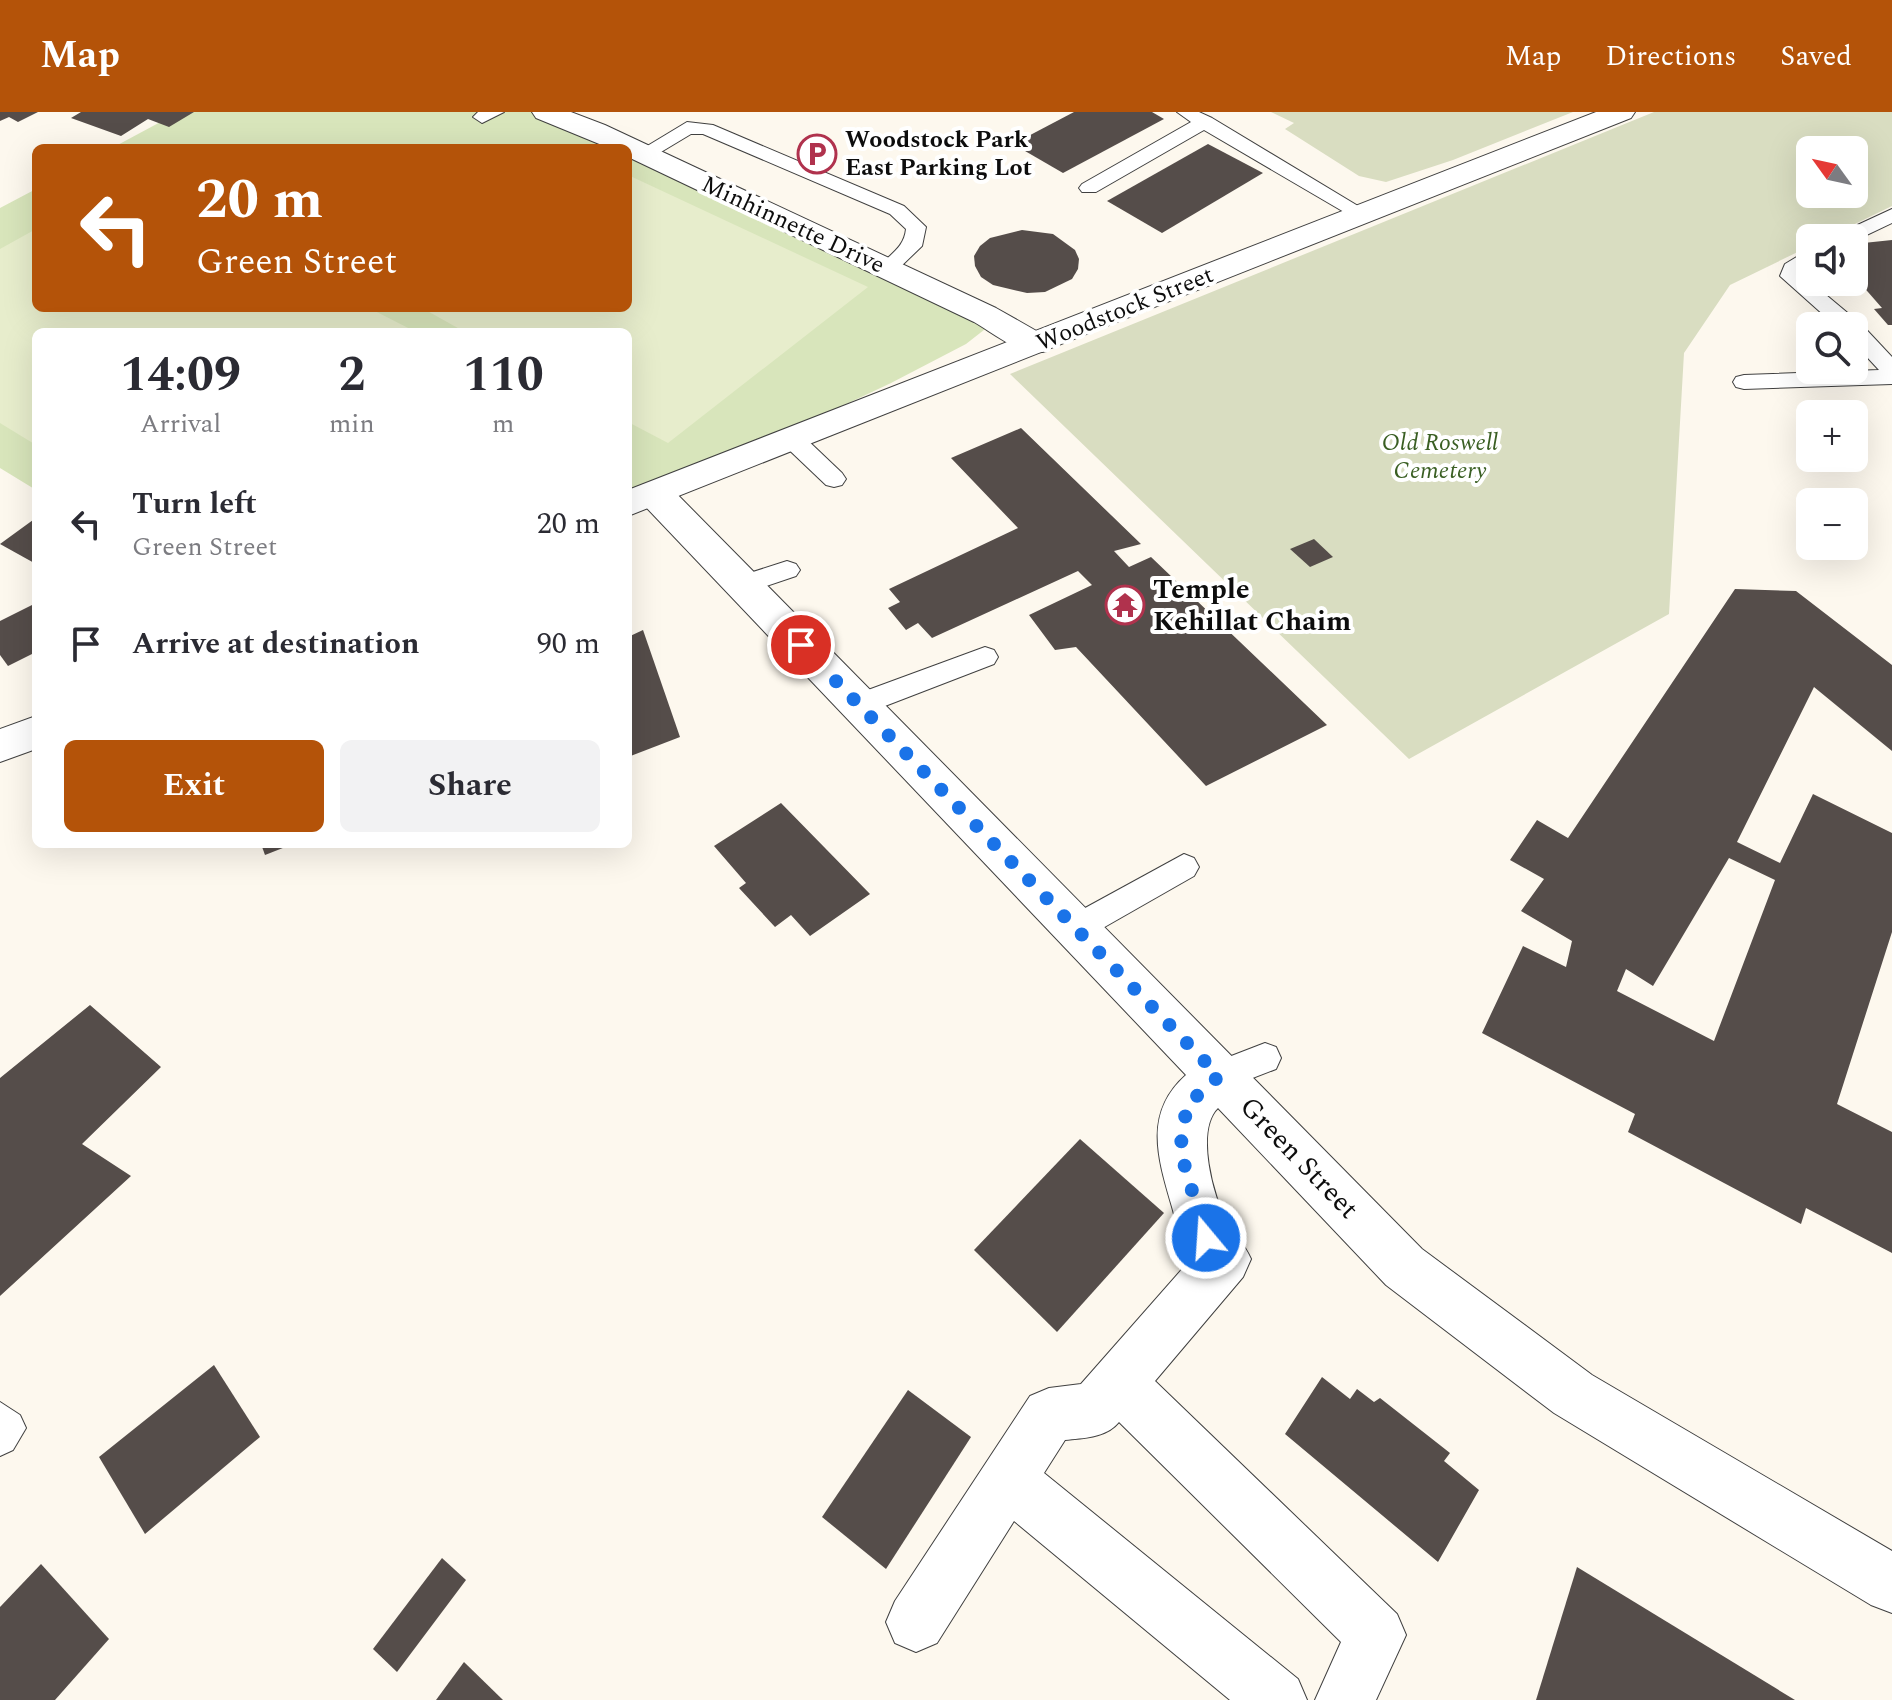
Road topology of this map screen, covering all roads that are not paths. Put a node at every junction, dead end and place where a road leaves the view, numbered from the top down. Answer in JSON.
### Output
{"nodes":[{"id":1,"x":546,"y":112,"type":"edge"},
{"id":2,"x":625,"y":112,"type":"edge"},
{"id":3,"x":1186,"y":112,"type":"edge"},
{"id":4,"x":1621,"y":112,"type":"edge"},
{"id":5,"x":1205,"y":122,"type":"junction"},
{"id":6,"x":595,"y":131,"type":"junction"},
{"id":7,"x":623,"y":144,"type":"edge"},
{"id":8,"x":632,"y":148,"type":"edge"},
{"id":9,"x":644,"y":154,"type":"junction"},
{"id":10,"x":1089,"y":188,"type":"dead end"},
{"id":11,"x":1363,"y":215,"type":"junction"},
{"id":12,"x":1892,"y":215,"type":"edge"},
{"id":13,"x":1868,"y":227,"type":"edge"},
{"id":14,"x":1796,"y":265,"type":"edge"},
{"id":15,"x":887,"y":269,"type":"junction"},
{"id":16,"x":1796,"y":281,"type":"edge"},
{"id":17,"x":1814,"y":296,"type":"edge"},
{"id":18,"x":1832,"y":312,"type":"edge"},
{"id":19,"x":1036,"y":344,"type":"junction"},
{"id":20,"x":1868,"y":345,"type":"edge"},
{"id":21,"x":1892,"y":370,"type":"edge"},
{"id":22,"x":1892,"y":377,"type":"edge"},
{"id":23,"x":1744,"y":382,"type":"dead end"},
{"id":24,"x":793,"y":440,"type":"junction"},
{"id":25,"x":834,"y":479,"type":"dead end"},
{"id":26,"x":641,"y":499,"type":"edge"},
{"id":27,"x":787,"y":570,"type":"dead end"},
{"id":28,"x":743,"y":585,"type":"junction"},
{"id":29,"x":985,"y":657,"type":"dead end"},
{"id":30,"x":859,"y":705,"type":"junction"},
{"id":31,"x":32,"y":734,"type":"edge"},
{"id":32,"x":0,"y":746,"type":"edge"},
{"id":33,"x":1184,"y":867,"type":"dead end"},
{"id":34,"x":1076,"y":928,"type":"junction"},
{"id":35,"x":1265,"y":1058,"type":"dead end"},
{"id":36,"x":1219,"y":1076,"type":"junction"},
{"id":37,"x":1117,"y":1382,"type":"junction"},
{"id":38,"x":0,"y":1421,"type":"edge"},
{"id":39,"x":0,"y":1437,"type":"edge"},
{"id":40,"x":1008,"y":1480,"type":"junction"},
{"id":41,"x":1892,"y":1584,"type":"edge"},
{"id":42,"x":916,"y":1622,"type":"dead end"},
{"id":43,"x":1277,"y":1700,"type":"edge"},
{"id":44,"x":1345,"y":1700,"type":"edge"}],
"edges":[{"from":1,"to":6,"type":"street","name":"Minhinnette Drive"},
{"from":2,"to":6,"type":"street"},
{"from":3,"to":5,"type":"lane"},
{"from":4,"to":11,"type":"street","name":"Woodstock Street"},
{"from":5,"to":10,"type":"lane"},
{"from":5,"to":11,"type":"lane"},
{"from":6,"to":7,"type":"street","name":"Minhinnette Drive"},
{"from":8,"to":9,"type":"street","name":"Minhinnette Drive"},
{"from":9,"to":15,"type":"street","name":"Minhinnette Drive"},
{"from":9,"to":15,"type":"lane"},
{"from":11,"to":19,"type":"street","name":"Woodstock Street"},
{"from":12,"to":13,"type":"lane"},
{"from":14,"to":16,"type":"lane"},
{"from":15,"to":19,"type":"street","name":"Minhinnette Drive"},
{"from":17,"to":18,"type":"lane"},
{"from":19,"to":24,"type":"street","name":"Woodstock Street"},
{"from":20,"to":21,"type":"lane"},
{"from":22,"to":23,"type":"lane"},
{"from":24,"to":25,"type":"lane"},
{"from":24,"to":26,"type":"street","name":"Woodstock Street"},
{"from":26,"to":28,"type":"street","name":"Green Street"},
{"from":27,"to":28,"type":"lane"},
{"from":28,"to":30,"type":"street","name":"Green Street"},
{"from":29,"to":30,"type":"lane"},
{"from":30,"to":34,"type":"street","name":"Green Street"},
{"from":31,"to":32,"type":"street"},
{"from":33,"to":34,"type":"lane"},
{"from":34,"to":36,"type":"street","name":"Green Street"},
{"from":35,"to":36,"type":"lane"},
{"from":36,"to":37,"type":"street"},
{"from":36,"to":41,"type":"street","name":"Green Street"},
{"from":37,"to":40,"type":"street"},
{"from":37,"to":44,"type":"street"},
{"from":38,"to":39,"type":"lane"},
{"from":40,"to":42,"type":"street"},
{"from":40,"to":43,"type":"street"}]}
